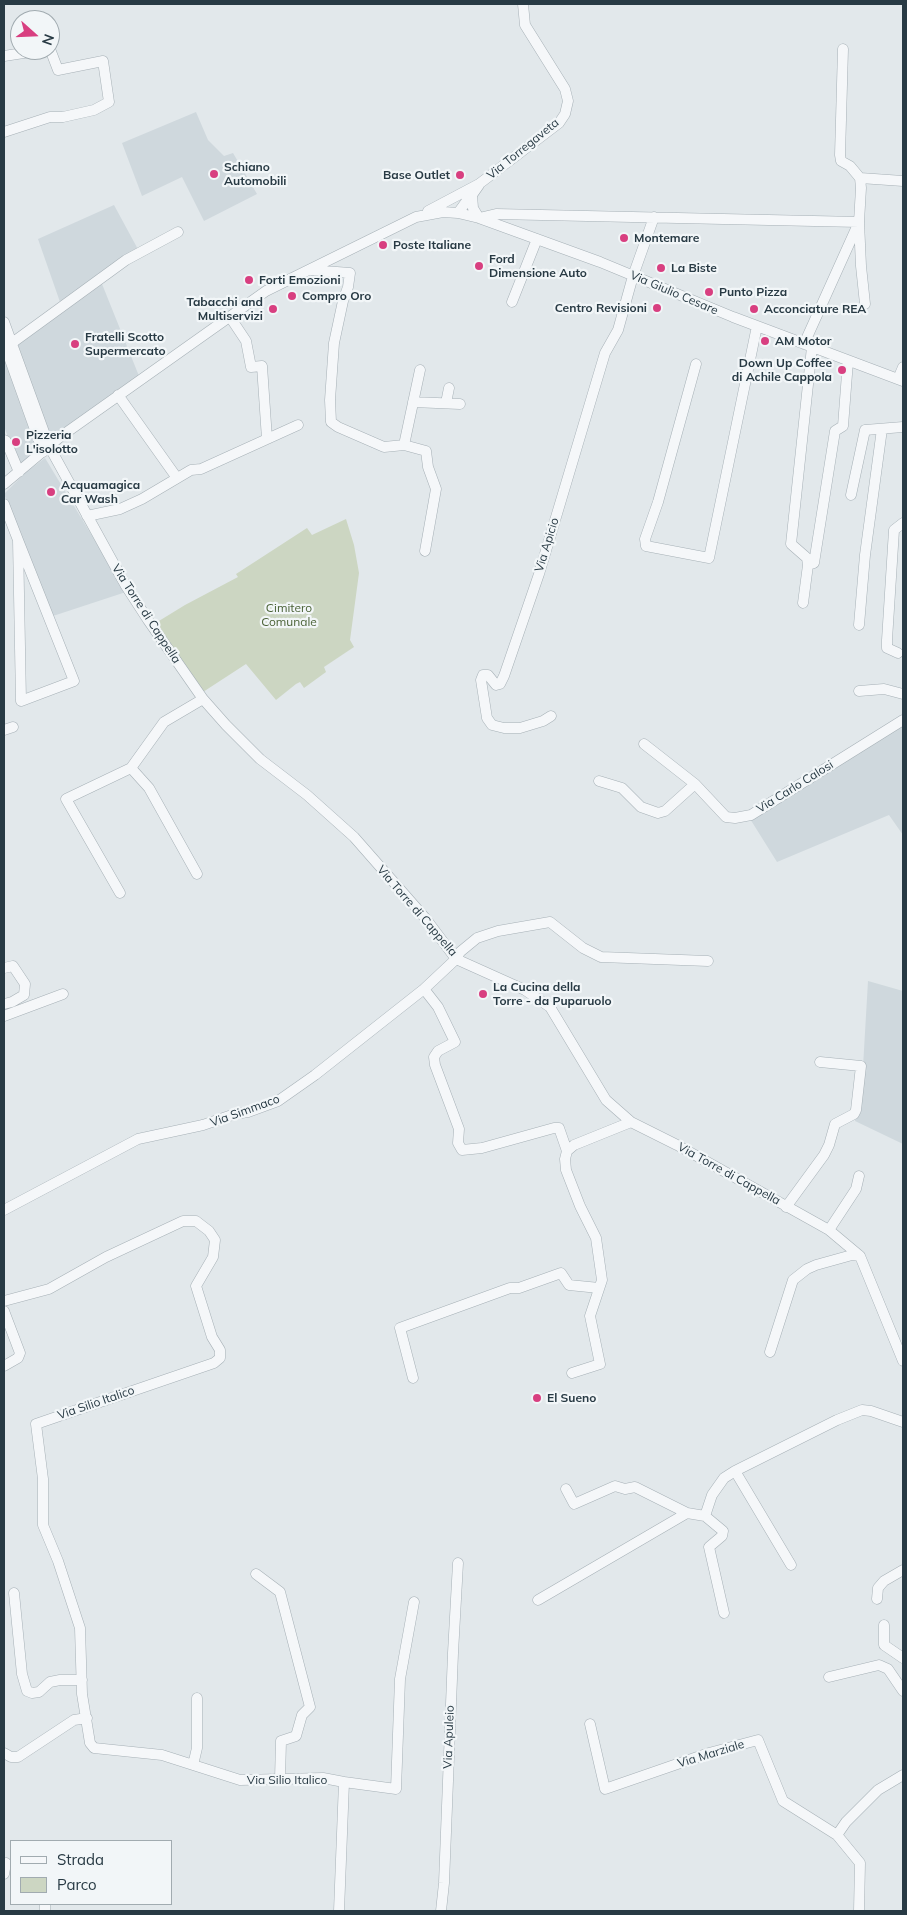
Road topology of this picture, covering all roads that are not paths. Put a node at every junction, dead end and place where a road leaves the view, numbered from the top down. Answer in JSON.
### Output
{"nodes":[{"id":1,"x":523,"y":4,"type":"edge"},
{"id":2,"x":843,"y":49,"type":"dead end"},
{"id":3,"x":54,"y":60,"type":"edge"},
{"id":4,"x":4,"y":132,"type":"edge"},
{"id":5,"x":860,"y":178,"type":"junction"},
{"id":6,"x":903,"y":181,"type":"edge"},
{"id":7,"x":479,"y":184,"type":"junction"},
{"id":8,"x":462,"y":194,"type":"junction"},
{"id":9,"x":458,"y":213,"type":"junction"},
{"id":10,"x":416,"y":217,"type":"junction"},
{"id":11,"x":654,"y":217,"type":"junction"},
{"id":12,"x":479,"y":218,"type":"junction"},
{"id":13,"x":859,"y":222,"type":"junction"},
{"id":14,"x":178,"y":232,"type":"dead end"},
{"id":15,"x":537,"y":240,"type":"junction"},
{"id":16,"x":309,"y":270,"type":"junction"},
{"id":17,"x":633,"y":276,"type":"junction"},
{"id":18,"x":512,"y":302,"type":"dead end"},
{"id":19,"x":865,"y":304,"type":"dead end"},
{"id":20,"x":230,"y":317,"type":"junction"},
{"id":21,"x":4,"y":322,"type":"edge"},
{"id":22,"x":757,"y":326,"type":"junction"},
{"id":23,"x":8,"y":343,"type":"edge"},
{"id":24,"x":808,"y":346,"type":"junction"},
{"id":25,"x":848,"y":361,"type":"junction"},
{"id":26,"x":696,"y":364,"type":"dead end"},
{"id":27,"x":903,"y":367,"type":"edge"},
{"id":28,"x":420,"y":370,"type":"dead end"},
{"id":29,"x":901,"y":380,"type":"edge"},
{"id":30,"x":449,"y":388,"type":"dead end"},
{"id":31,"x":118,"y":395,"type":"junction"},
{"id":32,"x":413,"y":402,"type":"junction"},
{"id":33,"x":446,"y":403,"type":"junction"},
{"id":34,"x":460,"y":404,"type":"dead end"},
{"id":35,"x":298,"y":425,"type":"dead end"},
{"id":36,"x":903,"y":427,"type":"edge"},
{"id":37,"x":882,"y":429,"type":"junction"},
{"id":38,"x":267,"y":439,"type":"junction"},
{"id":39,"x":4,"y":440,"type":"edge"},
{"id":40,"x":404,"y":445,"type":"junction"},
{"id":41,"x":46,"y":449,"type":"junction"},
{"id":42,"x":19,"y":472,"type":"junction"},
{"id":43,"x":176,"y":478,"type":"junction"},
{"id":44,"x":4,"y":484,"type":"edge"},
{"id":45,"x":851,"y":495,"type":"dead end"},
{"id":46,"x":4,"y":504,"type":"edge"},
{"id":47,"x":87,"y":516,"type":"junction"},
{"id":48,"x":903,"y":523,"type":"edge"},
{"id":49,"x":18,"y":540,"type":"junction"},
{"id":50,"x":425,"y":551,"type":"dead end"},
{"id":51,"x":808,"y":565,"type":"junction"},
{"id":52,"x":803,"y":602,"type":"dead end"},
{"id":53,"x":858,"y":625,"type":"dead end"},
{"id":54,"x":898,"y":653,"type":"dead end"},
{"id":55,"x":859,"y":691,"type":"dead end"},
{"id":56,"x":903,"y":694,"type":"edge"},
{"id":57,"x":203,"y":699,"type":"junction"},
{"id":58,"x":551,"y":716,"type":"dead end"},
{"id":59,"x":903,"y":720,"type":"edge"},
{"id":60,"x":644,"y":744,"type":"dead end"},
{"id":61,"x":131,"y":768,"type":"junction"},
{"id":62,"x":599,"y":781,"type":"dead end"},
{"id":63,"x":695,"y":784,"type":"junction"},
{"id":64,"x":197,"y":874,"type":"dead end"},
{"id":65,"x":120,"y":893,"type":"dead end"},
{"id":66,"x":456,"y":959,"type":"junction"},
{"id":67,"x":708,"y":961,"type":"dead end"},
{"id":68,"x":4,"y":968,"type":"edge"},
{"id":69,"x":424,"y":989,"type":"junction"},
{"id":70,"x":63,"y":994,"type":"dead end"},
{"id":71,"x":4,"y":1004,"type":"edge"},
{"id":72,"x":4,"y":1016,"type":"edge"},
{"id":73,"x":820,"y":1062,"type":"dead end"},
{"id":74,"x":632,"y":1122,"type":"junction"},
{"id":75,"x":567,"y":1151,"type":"junction"},
{"id":76,"x":859,"y":1176,"type":"dead end"},
{"id":77,"x":786,"y":1206,"type":"junction"},
{"id":78,"x":4,"y":1210,"type":"edge"},
{"id":79,"x":829,"y":1230,"type":"junction"},
{"id":80,"x":860,"y":1256,"type":"junction"},
{"id":81,"x":599,"y":1288,"type":"junction"},
{"id":82,"x":4,"y":1301,"type":"edge"},
{"id":83,"x":4,"y":1311,"type":"edge"},
{"id":84,"x":770,"y":1352,"type":"dead end"},
{"id":85,"x":903,"y":1361,"type":"edge"},
{"id":86,"x":4,"y":1366,"type":"edge"},
{"id":87,"x":572,"y":1373,"type":"dead end"},
{"id":88,"x":413,"y":1378,"type":"dead end"},
{"id":89,"x":903,"y":1422,"type":"edge"},
{"id":90,"x":735,"y":1471,"type":"junction"},
{"id":91,"x":566,"y":1489,"type":"dead end"},
{"id":92,"x":687,"y":1513,"type":"junction"},
{"id":93,"x":705,"y":1516,"type":"junction"},
{"id":94,"x":458,"y":1563,"type":"dead end"},
{"id":95,"x":790,"y":1565,"type":"dead end"},
{"id":96,"x":903,"y":1570,"type":"edge"},
{"id":97,"x":256,"y":1574,"type":"dead end"},
{"id":98,"x":14,"y":1593,"type":"dead end"},
{"id":99,"x":877,"y":1599,"type":"dead end"},
{"id":100,"x":538,"y":1600,"type":"dead end"},
{"id":101,"x":414,"y":1602,"type":"dead end"},
{"id":102,"x":724,"y":1613,"type":"dead end"},
{"id":103,"x":884,"y":1624,"type":"dead end"},
{"id":104,"x":903,"y":1658,"type":"edge"},
{"id":105,"x":829,"y":1677,"type":"dead end"},
{"id":106,"x":82,"y":1680,"type":"junction"},
{"id":107,"x":903,"y":1691,"type":"edge"},
{"id":108,"x":197,"y":1698,"type":"dead end"},
{"id":109,"x":87,"y":1718,"type":"junction"},
{"id":110,"x":590,"y":1724,"type":"dead end"},
{"id":111,"x":4,"y":1753,"type":"edge"},
{"id":112,"x":193,"y":1765,"type":"junction"},
{"id":113,"x":903,"y":1775,"type":"edge"},
{"id":114,"x":280,"y":1779,"type":"junction"},
{"id":115,"x":344,"y":1782,"type":"junction"},
{"id":116,"x":837,"y":1835,"type":"junction"},
{"id":117,"x":6,"y":1863,"type":"dead end"},
{"id":118,"x":4,"y":1874,"type":"edge"},
{"id":119,"x":339,"y":1911,"type":"edge"},
{"id":120,"x":441,"y":1911,"type":"edge"},
{"id":121,"x":859,"y":1911,"type":"edge"}],
"edges":[{"from":1,"to":7,"type":"street","name":"Via Torregaveta"},
{"from":2,"to":5,"type":"street"},
{"from":3,"to":4,"type":"street"},
{"from":5,"to":6,"type":"street"},
{"from":5,"to":13,"type":"street"},
{"from":7,"to":8,"type":"street","name":"Via Torregaveta"},
{"from":7,"to":9,"type":"street","name":"Via Torregaveta"},
{"from":7,"to":12,"type":"street"},
{"from":8,"to":9,"type":"street"},
{"from":8,"to":10,"type":"street","name":"Via Torregaveta"},
{"from":9,"to":10,"type":"street","name":"Via Giulio Cesare"},
{"from":9,"to":12,"type":"street","name":"Via Giulio Cesare"},
{"from":10,"to":16,"type":"street","name":"Via Torregaveta"},
{"from":11,"to":12,"type":"street"},
{"from":11,"to":13,"type":"street"},
{"from":11,"to":17,"type":"street"},
{"from":12,"to":15,"type":"street","name":"Via Giulio Cesare"},
{"from":13,"to":19,"type":"street"},
{"from":13,"to":24,"type":"street"},
{"from":14,"to":23,"type":"street"},
{"from":15,"to":17,"type":"street","name":"Via Giulio Cesare"},
{"from":15,"to":18,"type":"street"},
{"from":16,"to":20,"type":"street","name":"Via Torregaveta"},
{"from":16,"to":40,"type":"street"},
{"from":17,"to":22,"type":"street","name":"Via Giulio Cesare"},
{"from":17,"to":58,"type":"street","name":"Via Apicio"},
{"from":20,"to":31,"type":"street","name":"Via Torregaveta"},
{"from":20,"to":38,"type":"street"},
{"from":21,"to":23,"type":"street","name":"Via Torre di Cappella"},
{"from":22,"to":24,"type":"street","name":"Via Giulio Cesare"},
{"from":22,"to":26,"type":"street"},
{"from":23,"to":41,"type":"street","name":"Via Torre di Cappella"},
{"from":24,"to":25,"type":"street","name":"Via Giulio Cesare"},
{"from":24,"to":51,"type":"street"},
{"from":25,"to":29,"type":"street","name":"Via Giulio Cesare"},
{"from":25,"to":51,"type":"street"},
{"from":27,"to":29,"type":"street"},
{"from":28,"to":32,"type":"street"},
{"from":30,"to":33,"type":"street"},
{"from":31,"to":41,"type":"street","name":"Via Torregaveta"},
{"from":31,"to":43,"type":"street"},
{"from":32,"to":33,"type":"street"},
{"from":32,"to":40,"type":"street"},
{"from":33,"to":34,"type":"street"},
{"from":35,"to":38,"type":"street"},
{"from":36,"to":37,"type":"street"},
{"from":37,"to":45,"type":"street"},
{"from":37,"to":53,"type":"street"},
{"from":38,"to":43,"type":"street"},
{"from":39,"to":42,"type":"street"},
{"from":40,"to":50,"type":"street"},
{"from":41,"to":42,"type":"street","name":"Via Torregaveta"},
{"from":41,"to":47,"type":"street","name":"Via Torre di Cappella"},
{"from":42,"to":44,"type":"street","name":"Via Torregaveta"},
{"from":43,"to":47,"type":"street"},
{"from":46,"to":49,"type":"street"},
{"from":47,"to":57,"type":"street","name":"Via Torre di Cappella"},
{"from":48,"to":54,"type":"street"},
{"from":49,"to":49,"type":"street"},
{"from":51,"to":52,"type":"street"},
{"from":55,"to":56,"type":"street"},
{"from":57,"to":61,"type":"street"},
{"from":57,"to":66,"type":"street","name":"Via Torre di Cappella"},
{"from":59,"to":63,"type":"street","name":"Via Carlo Calosi"},
{"from":60,"to":63,"type":"street","name":"Via Carlo Calosi"},
{"from":61,"to":64,"type":"street"},
{"from":61,"to":65,"type":"street"},
{"from":62,"to":63,"type":"street"},
{"from":66,"to":67,"type":"street","name":"Via Simmaco"},
{"from":66,"to":69,"type":"street","name":"Via Simmaco"},
{"from":66,"to":74,"type":"street","name":"Via Torre di Cappella"},
{"from":68,"to":71,"type":"street"},
{"from":69,"to":75,"type":"street"},
{"from":69,"to":78,"type":"street","name":"Via Simmaco"},
{"from":70,"to":72,"type":"street"},
{"from":73,"to":77,"type":"street"},
{"from":74,"to":75,"type":"street"},
{"from":74,"to":77,"type":"street","name":"Via Torre di Cappella"},
{"from":75,"to":81,"type":"street"},
{"from":76,"to":79,"type":"street"},
{"from":77,"to":79,"type":"street","name":"Via Torre di Cappella"},
{"from":79,"to":80,"type":"street","name":"Via Torre di Cappella"},
{"from":80,"to":84,"type":"street"},
{"from":80,"to":85,"type":"street","name":"Via Torre di Cappella"},
{"from":81,"to":87,"type":"street"},
{"from":81,"to":88,"type":"street"},
{"from":82,"to":106,"type":"street","name":"Via Silio Italico"},
{"from":83,"to":86,"type":"street"},
{"from":89,"to":90,"type":"street"},
{"from":90,"to":93,"type":"street"},
{"from":90,"to":95,"type":"street"},
{"from":91,"to":92,"type":"street"},
{"from":92,"to":93,"type":"street"},
{"from":92,"to":100,"type":"street"},
{"from":93,"to":102,"type":"street"},
{"from":94,"to":120,"type":"street","name":"Via Apuleio"},
{"from":96,"to":99,"type":"street"},
{"from":97,"to":114,"type":"street"},
{"from":98,"to":106,"type":"street"},
{"from":101,"to":115,"type":"street"},
{"from":103,"to":104,"type":"street"},
{"from":105,"to":107,"type":"street"},
{"from":106,"to":109,"type":"street","name":"Via Silio Italico"},
{"from":108,"to":112,"type":"street"},
{"from":109,"to":111,"type":"street"},
{"from":109,"to":112,"type":"street","name":"Via Silio Italico"},
{"from":110,"to":116,"type":"street","name":"Via Marziale"},
{"from":112,"to":114,"type":"street","name":"Via Silio Italico"},
{"from":113,"to":116,"type":"street"},
{"from":114,"to":115,"type":"street","name":"Via Silio Italico"},
{"from":115,"to":119,"type":"street","name":"Via Silio Italico"},
{"from":116,"to":121,"type":"street","name":"Via Marziale"},
{"from":117,"to":118,"type":"street"}]}
